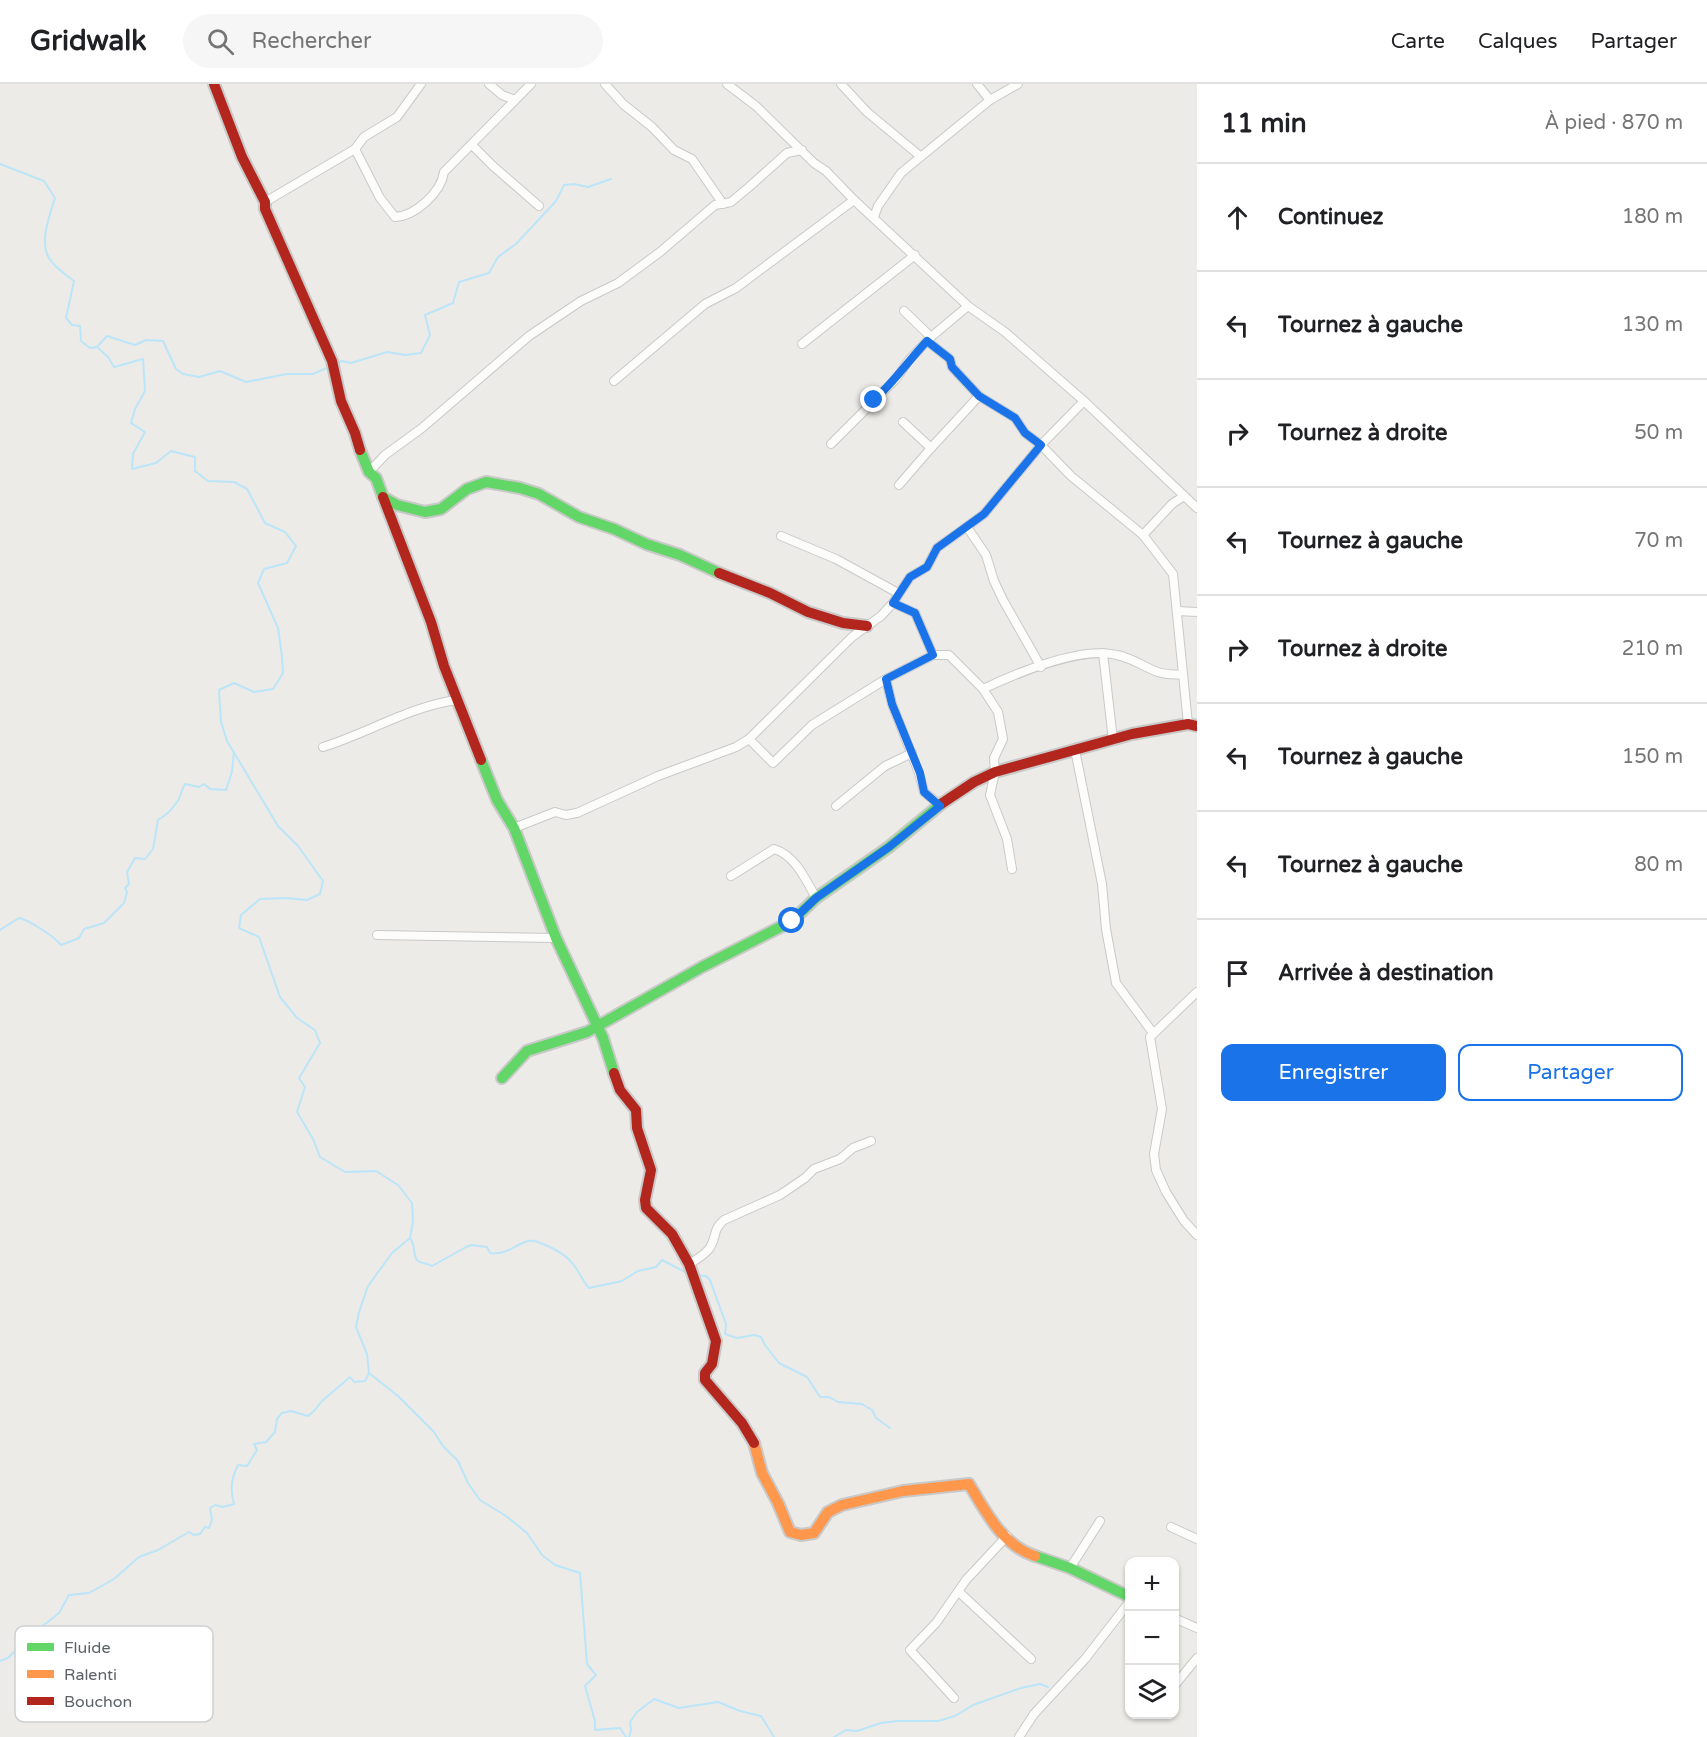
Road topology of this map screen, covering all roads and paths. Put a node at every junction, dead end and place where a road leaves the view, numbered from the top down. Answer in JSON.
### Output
{"nodes":[{"id":1,"x":214,"y":84,"type":"edge"},
{"id":2,"x":422,"y":84,"type":"edge"},
{"id":3,"x":489,"y":84,"type":"edge"},
{"id":4,"x":531,"y":84,"type":"edge"},
{"id":5,"x":605,"y":84,"type":"edge"},
{"id":6,"x":728,"y":84,"type":"edge"},
{"id":7,"x":841,"y":84,"type":"edge"},
{"id":8,"x":977,"y":84,"type":"edge"},
{"id":9,"x":1018,"y":84,"type":"edge"},
{"id":10,"x":515,"y":100,"type":"junction"},
{"id":11,"x":990,"y":100,"type":"junction"},
{"id":12,"x":472,"y":145,"type":"junction"},
{"id":13,"x":355,"y":149,"type":"junction"},
{"id":14,"x":802,"y":150,"type":"junction"},
{"id":15,"x":920,"y":156,"type":"junction"},
{"id":16,"x":854,"y":200,"type":"junction"},
{"id":17,"x":265,"y":202,"type":"junction"},
{"id":18,"x":723,"y":204,"type":"junction"},
{"id":19,"x":539,"y":206,"type":"dead end"},
{"id":20,"x":874,"y":217,"type":"junction"},
{"id":21,"x":915,"y":255,"type":"junction"},
{"id":22,"x":968,"y":306,"type":"junction"},
{"id":23,"x":904,"y":311,"type":"dead end"},
{"id":24,"x":929,"y":339,"type":"junction"},
{"id":25,"x":802,"y":344,"type":"dead end"},
{"id":26,"x":614,"y":381,"type":"dead end"},
{"id":27,"x":979,"y":396,"type":"junction"},
{"id":28,"x":1084,"y":401,"type":"junction"},
{"id":29,"x":903,"y":422,"type":"dead end"},
{"id":30,"x":831,"y":444,"type":"dead end"},
{"id":31,"x":1041,"y":445,"type":"junction"},
{"id":32,"x":931,"y":448,"type":"junction"},
{"id":33,"x":369,"y":471,"type":"junction"},
{"id":34,"x":899,"y":485,"type":"dead end"},
{"id":35,"x":1184,"y":496,"type":"junction"},
{"id":36,"x":383,"y":497,"type":"junction"},
{"id":37,"x":1197,"y":508,"type":"edge"},
{"id":38,"x":966,"y":527,"type":"junction"},
{"id":39,"x":1143,"y":535,"type":"junction"},
{"id":40,"x":781,"y":536,"type":"dead end"},
{"id":41,"x":898,"y":593,"type":"junction"},
{"id":42,"x":893,"y":603,"type":"junction"},
{"id":43,"x":1177,"y":611,"type":"junction"},
{"id":44,"x":1197,"y":612,"type":"edge"},
{"id":45,"x":867,"y":626,"type":"junction"},
{"id":46,"x":1103,"y":653,"type":"junction"},
{"id":47,"x":933,"y":655,"type":"junction"},
{"id":48,"x":1041,"y":667,"type":"junction"},
{"id":49,"x":1183,"y":674,"type":"junction"},
{"id":50,"x":886,"y":679,"type":"junction"},
{"id":51,"x":983,"y":688,"type":"junction"},
{"id":52,"x":457,"y":700,"type":"junction"},
{"id":53,"x":1193,"y":725,"type":"edge"},
{"id":54,"x":749,"y":739,"type":"junction"},
{"id":55,"x":1113,"y":740,"type":"junction"},
{"id":56,"x":323,"y":747,"type":"dead end"},
{"id":57,"x":1075,"y":750,"type":"junction"},
{"id":58,"x":912,"y":753,"type":"junction"},
{"id":59,"x":995,"y":772,"type":"junction"},
{"id":60,"x":836,"y":806,"type":"dead end"},
{"id":61,"x":940,"y":806,"type":"junction"},
{"id":62,"x":514,"y":828,"type":"junction"},
{"id":63,"x":1012,"y":869,"type":"dead end"},
{"id":64,"x":731,"y":876,"type":"dead end"},
{"id":65,"x":816,"y":898,"type":"junction"},
{"id":66,"x":376,"y":935,"type":"dead end"},
{"id":67,"x":556,"y":938,"type":"junction"},
{"id":68,"x":1197,"y":992,"type":"edge"},
{"id":69,"x":596,"y":1026,"type":"junction"},
{"id":70,"x":1154,"y":1033,"type":"junction"},
{"id":71,"x":502,"y":1078,"type":"dead end"},
{"id":72,"x":871,"y":1141,"type":"dead end"},
{"id":73,"x":1197,"y":1235,"type":"edge"},
{"id":74,"x":689,"y":1264,"type":"junction"},
{"id":75,"x":1100,"y":1521,"type":"dead end"},
{"id":76,"x":1171,"y":1527,"type":"dead end"},
{"id":77,"x":1007,"y":1536,"type":"junction"},
{"id":78,"x":1197,"y":1539,"type":"edge"},
{"id":79,"x":1070,"y":1568,"type":"junction"},
{"id":80,"x":959,"y":1592,"type":"junction"},
{"id":81,"x":1125,"y":1596,"type":"edge"},
{"id":82,"x":1125,"y":1606,"type":"edge"},
{"id":83,"x":1179,"y":1620,"type":"edge"},
{"id":84,"x":1197,"y":1628,"type":"edge"},
{"id":85,"x":1197,"y":1658,"type":"edge"},
{"id":86,"x":1031,"y":1659,"type":"dead end"},
{"id":87,"x":1179,"y":1680,"type":"edge"},
{"id":88,"x":954,"y":1698,"type":"dead end"},
{"id":89,"x":1019,"y":1737,"type":"edge"}],
"edges":[{"from":1,"to":17,"type":"street"},
{"from":2,"to":13,"type":"street"},
{"from":3,"to":10,"type":"street"},
{"from":4,"to":10,"type":"street"},
{"from":5,"to":18,"type":"street"},
{"from":6,"to":14,"type":"street"},
{"from":7,"to":15,"type":"street"},
{"from":8,"to":11,"type":"street"},
{"from":9,"to":11,"type":"street"},
{"from":10,"to":12,"type":"street"},
{"from":11,"to":15,"type":"street"},
{"from":12,"to":13,"type":"street"},
{"from":12,"to":19,"type":"street"},
{"from":13,"to":17,"type":"street"},
{"from":14,"to":16,"type":"street"},
{"from":14,"to":18,"type":"street"},
{"from":15,"to":20,"type":"street"},
{"from":16,"to":20,"type":"street"},
{"from":16,"to":26,"type":"street"},
{"from":17,"to":33,"type":"street"},
{"from":18,"to":33,"type":"street"},
{"from":20,"to":21,"type":"street"},
{"from":21,"to":22,"type":"street"},
{"from":21,"to":25,"type":"street"},
{"from":22,"to":24,"type":"street"},
{"from":22,"to":28,"type":"street"},
{"from":23,"to":24,"type":"street"},
{"from":24,"to":27,"type":"street"},
{"from":24,"to":30,"type":"street"},
{"from":27,"to":31,"type":"street"},
{"from":27,"to":32,"type":"street"},
{"from":28,"to":31,"type":"street"},
{"from":28,"to":35,"type":"street"},
{"from":29,"to":32,"type":"street"},
{"from":31,"to":38,"type":"street"},
{"from":31,"to":39,"type":"street"},
{"from":32,"to":34,"type":"street"},
{"from":33,"to":36,"type":"street"},
{"from":35,"to":37,"type":"street"},
{"from":35,"to":39,"type":"street"},
{"from":36,"to":45,"type":"street"},
{"from":36,"to":52,"type":"street"},
{"from":38,"to":41,"type":"street"},
{"from":38,"to":48,"type":"street"},
{"from":39,"to":43,"type":"street"},
{"from":40,"to":41,"type":"street"},
{"from":41,"to":42,"type":"street"},
{"from":42,"to":45,"type":"street"},
{"from":42,"to":47,"type":"street"},
{"from":43,"to":44,"type":"street"},
{"from":43,"to":49,"type":"street"},
{"from":45,"to":54,"type":"street"},
{"from":46,"to":48,"type":"street"},
{"from":46,"to":49,"type":"street"},
{"from":46,"to":55,"type":"street"},
{"from":47,"to":50,"type":"street"},
{"from":47,"to":51,"type":"street"},
{"from":48,"to":51,"type":"street"},
{"from":49,"to":53,"type":"street"},
{"from":50,"to":54,"type":"street"},
{"from":50,"to":58,"type":"street"},
{"from":51,"to":59,"type":"street"},
{"from":52,"to":56,"type":"street"},
{"from":52,"to":62,"type":"street"},
{"from":53,"to":55,"type":"street"},
{"from":54,"to":62,"type":"street"},
{"from":55,"to":57,"type":"street"},
{"from":57,"to":59,"type":"street"},
{"from":57,"to":70,"type":"street"},
{"from":58,"to":60,"type":"street"},
{"from":58,"to":61,"type":"street"},
{"from":59,"to":61,"type":"street"},
{"from":59,"to":63,"type":"street"},
{"from":61,"to":65,"type":"street"},
{"from":62,"to":67,"type":"street"},
{"from":64,"to":65,"type":"street"},
{"from":65,"to":69,"type":"street"},
{"from":66,"to":67,"type":"street"},
{"from":67,"to":69,"type":"street"},
{"from":68,"to":70,"type":"street"},
{"from":69,"to":71,"type":"street"},
{"from":69,"to":74,"type":"street"},
{"from":70,"to":73,"type":"street"},
{"from":72,"to":74,"type":"street"},
{"from":74,"to":77,"type":"street"},
{"from":75,"to":79,"type":"street"},
{"from":76,"to":78,"type":"street"},
{"from":77,"to":79,"type":"street"},
{"from":77,"to":80,"type":"street"},
{"from":79,"to":81,"type":"street"},
{"from":80,"to":86,"type":"street"},
{"from":80,"to":88,"type":"street"},
{"from":82,"to":89,"type":"street"},
{"from":83,"to":84,"type":"street"},
{"from":85,"to":87,"type":"street"}]}
